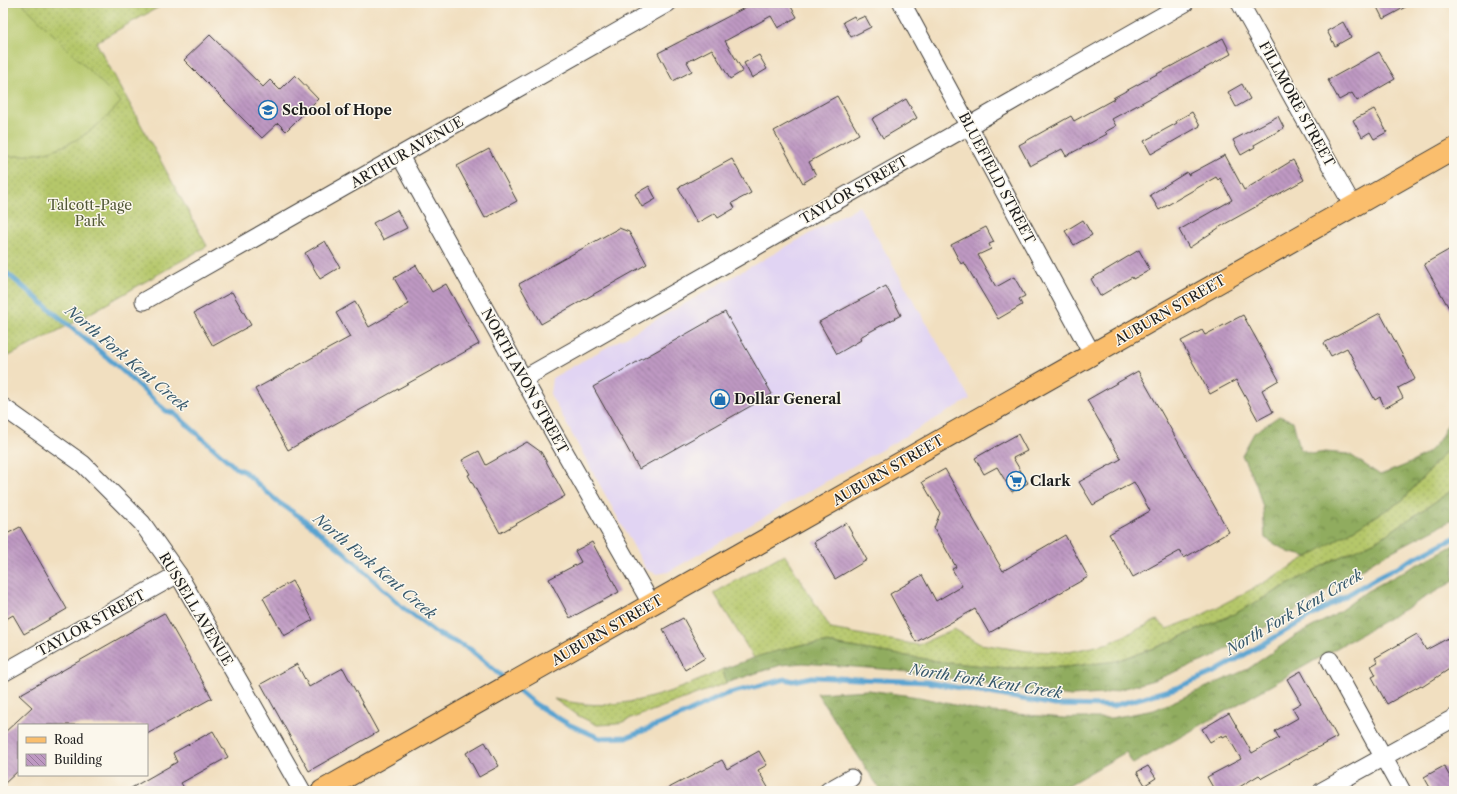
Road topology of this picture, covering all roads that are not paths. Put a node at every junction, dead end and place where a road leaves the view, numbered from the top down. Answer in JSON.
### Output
{"nodes":[{"id":1,"x":668,"y":3,"type":"edge"},
{"id":2,"x":902,"y":3,"type":"edge"},
{"id":3,"x":1185,"y":3,"type":"edge"},
{"id":4,"x":1240,"y":3,"type":"edge"},
{"id":5,"x":969,"y":125,"type":"junction"},
{"id":6,"x":1454,"y":149,"type":"edge"},
{"id":7,"x":400,"y":156,"type":"junction"},
{"id":8,"x":1353,"y":206,"type":"junction"},
{"id":9,"x":144,"y":301,"type":"dead end"},
{"id":10,"x":1092,"y":354,"type":"junction"},
{"id":11,"x":523,"y":379,"type":"junction"},
{"id":12,"x":3,"y":407,"type":"edge"},
{"id":13,"x":178,"y":574,"type":"junction"},
{"id":14,"x":652,"y":605,"type":"junction"},
{"id":15,"x":1330,"y":660,"type":"dead end"},
{"id":16,"x":3,"y":673,"type":"edge"},
{"id":17,"x":1454,"y":718,"type":"edge"},
{"id":18,"x":1383,"y":756,"type":"junction"},
{"id":19,"x":850,"y":778,"type":"dead end"},
{"id":20,"x":302,"y":791,"type":"edge"},
{"id":21,"x":322,"y":791,"type":"edge"},
{"id":22,"x":828,"y":791,"type":"edge"},
{"id":23,"x":1322,"y":791,"type":"edge"},
{"id":24,"x":1402,"y":791,"type":"edge"}],
"edges":[{"from":1,"to":7,"type":"street","name":"ARTHUR AVENUE"},
{"from":2,"to":5,"type":"street","name":"BLUEFIELD STREET"},
{"from":3,"to":5,"type":"street","name":"TAYLOR STREET"},
{"from":4,"to":8,"type":"street","name":"FILLMORE STREET"},
{"from":5,"to":10,"type":"street","name":"BLUEFIELD STREET"},
{"from":5,"to":11,"type":"street","name":"TAYLOR STREET"},
{"from":6,"to":8,"type":"main road","name":"AUBURN STREET"},
{"from":7,"to":9,"type":"street","name":"ARTHUR AVENUE"},
{"from":7,"to":11,"type":"street","name":"NORTH AVON STREET"},
{"from":8,"to":10,"type":"main road","name":"AUBURN STREET"},
{"from":10,"to":14,"type":"main road","name":"AUBURN STREET"},
{"from":11,"to":14,"type":"street","name":"NORTH AVON STREET"},
{"from":12,"to":13,"type":"street","name":"RUSSELL AVENUE"},
{"from":13,"to":16,"type":"street","name":"TAYLOR STREET"},
{"from":13,"to":20,"type":"street","name":"RUSSELL AVENUE"},
{"from":14,"to":21,"type":"main road","name":"AUBURN STREET"},
{"from":15,"to":18,"type":"street"},
{"from":17,"to":18,"type":"street"},
{"from":18,"to":23,"type":"street"},
{"from":18,"to":24,"type":"street"},
{"from":19,"to":22,"type":"street"}]}
